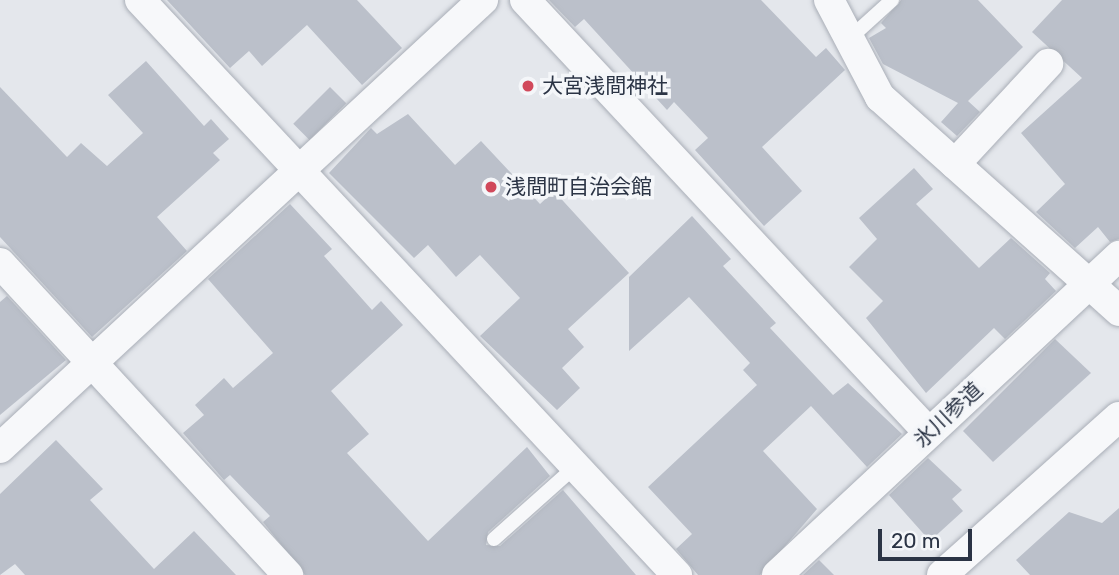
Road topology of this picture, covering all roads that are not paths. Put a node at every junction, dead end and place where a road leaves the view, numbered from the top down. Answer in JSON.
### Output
{"nodes":[{"id":1,"x":140,"y":0,"type":"edge"},
{"id":2,"x":483,"y":0,"type":"edge"},
{"id":3,"x":526,"y":0,"type":"edge"},
{"id":4,"x":829,"y":0,"type":"edge"},
{"id":5,"x":892,"y":0,"type":"edge"},
{"id":6,"x":849,"y":39,"type":"junction"},
{"id":7,"x":1048,"y":64,"type":"dead end"},
{"id":8,"x":955,"y":164,"type":"junction"},
{"id":9,"x":298,"y":169,"type":"junction"},
{"id":10,"x":1119,"y":256,"type":"edge"},
{"id":11,"x":0,"y":263,"type":"edge"},
{"id":12,"x":1087,"y":283,"type":"junction"},
{"id":13,"x":1119,"y":312,"type":"edge"},
{"id":14,"x":91,"y":362,"type":"junction"},
{"id":15,"x":1119,"y":417,"type":"edge"},
{"id":16,"x":929,"y":433,"type":"junction"},
{"id":17,"x":0,"y":447,"type":"edge"},
{"id":18,"x":576,"y":466,"type":"junction"},
{"id":19,"x":494,"y":539,"type":"dead end"},
{"id":20,"x":288,"y":575,"type":"edge"},
{"id":21,"x":677,"y":575,"type":"edge"},
{"id":22,"x":777,"y":575,"type":"edge"},
{"id":23,"x":942,"y":575,"type":"edge"}],
"edges":[{"from":1,"to":9,"type":"street"},
{"from":2,"to":9,"type":"street"},
{"from":3,"to":16,"type":"street"},
{"from":4,"to":6,"type":"street"},
{"from":5,"to":6,"type":"lane"},
{"from":6,"to":8,"type":"street"},
{"from":7,"to":8,"type":"street"},
{"from":8,"to":12,"type":"street"},
{"from":9,"to":14,"type":"street"},
{"from":9,"to":18,"type":"street"},
{"from":10,"to":12,"type":"street","name":"氷川参道"},
{"from":11,"to":14,"type":"street"},
{"from":12,"to":13,"type":"street"},
{"from":12,"to":16,"type":"street","name":"氷川参道"},
{"from":14,"to":17,"type":"street"},
{"from":14,"to":20,"type":"street"},
{"from":15,"to":23,"type":"street"},
{"from":16,"to":22,"type":"street","name":"氷川参道"},
{"from":18,"to":19,"type":"lane"},
{"from":18,"to":21,"type":"street"}]}
